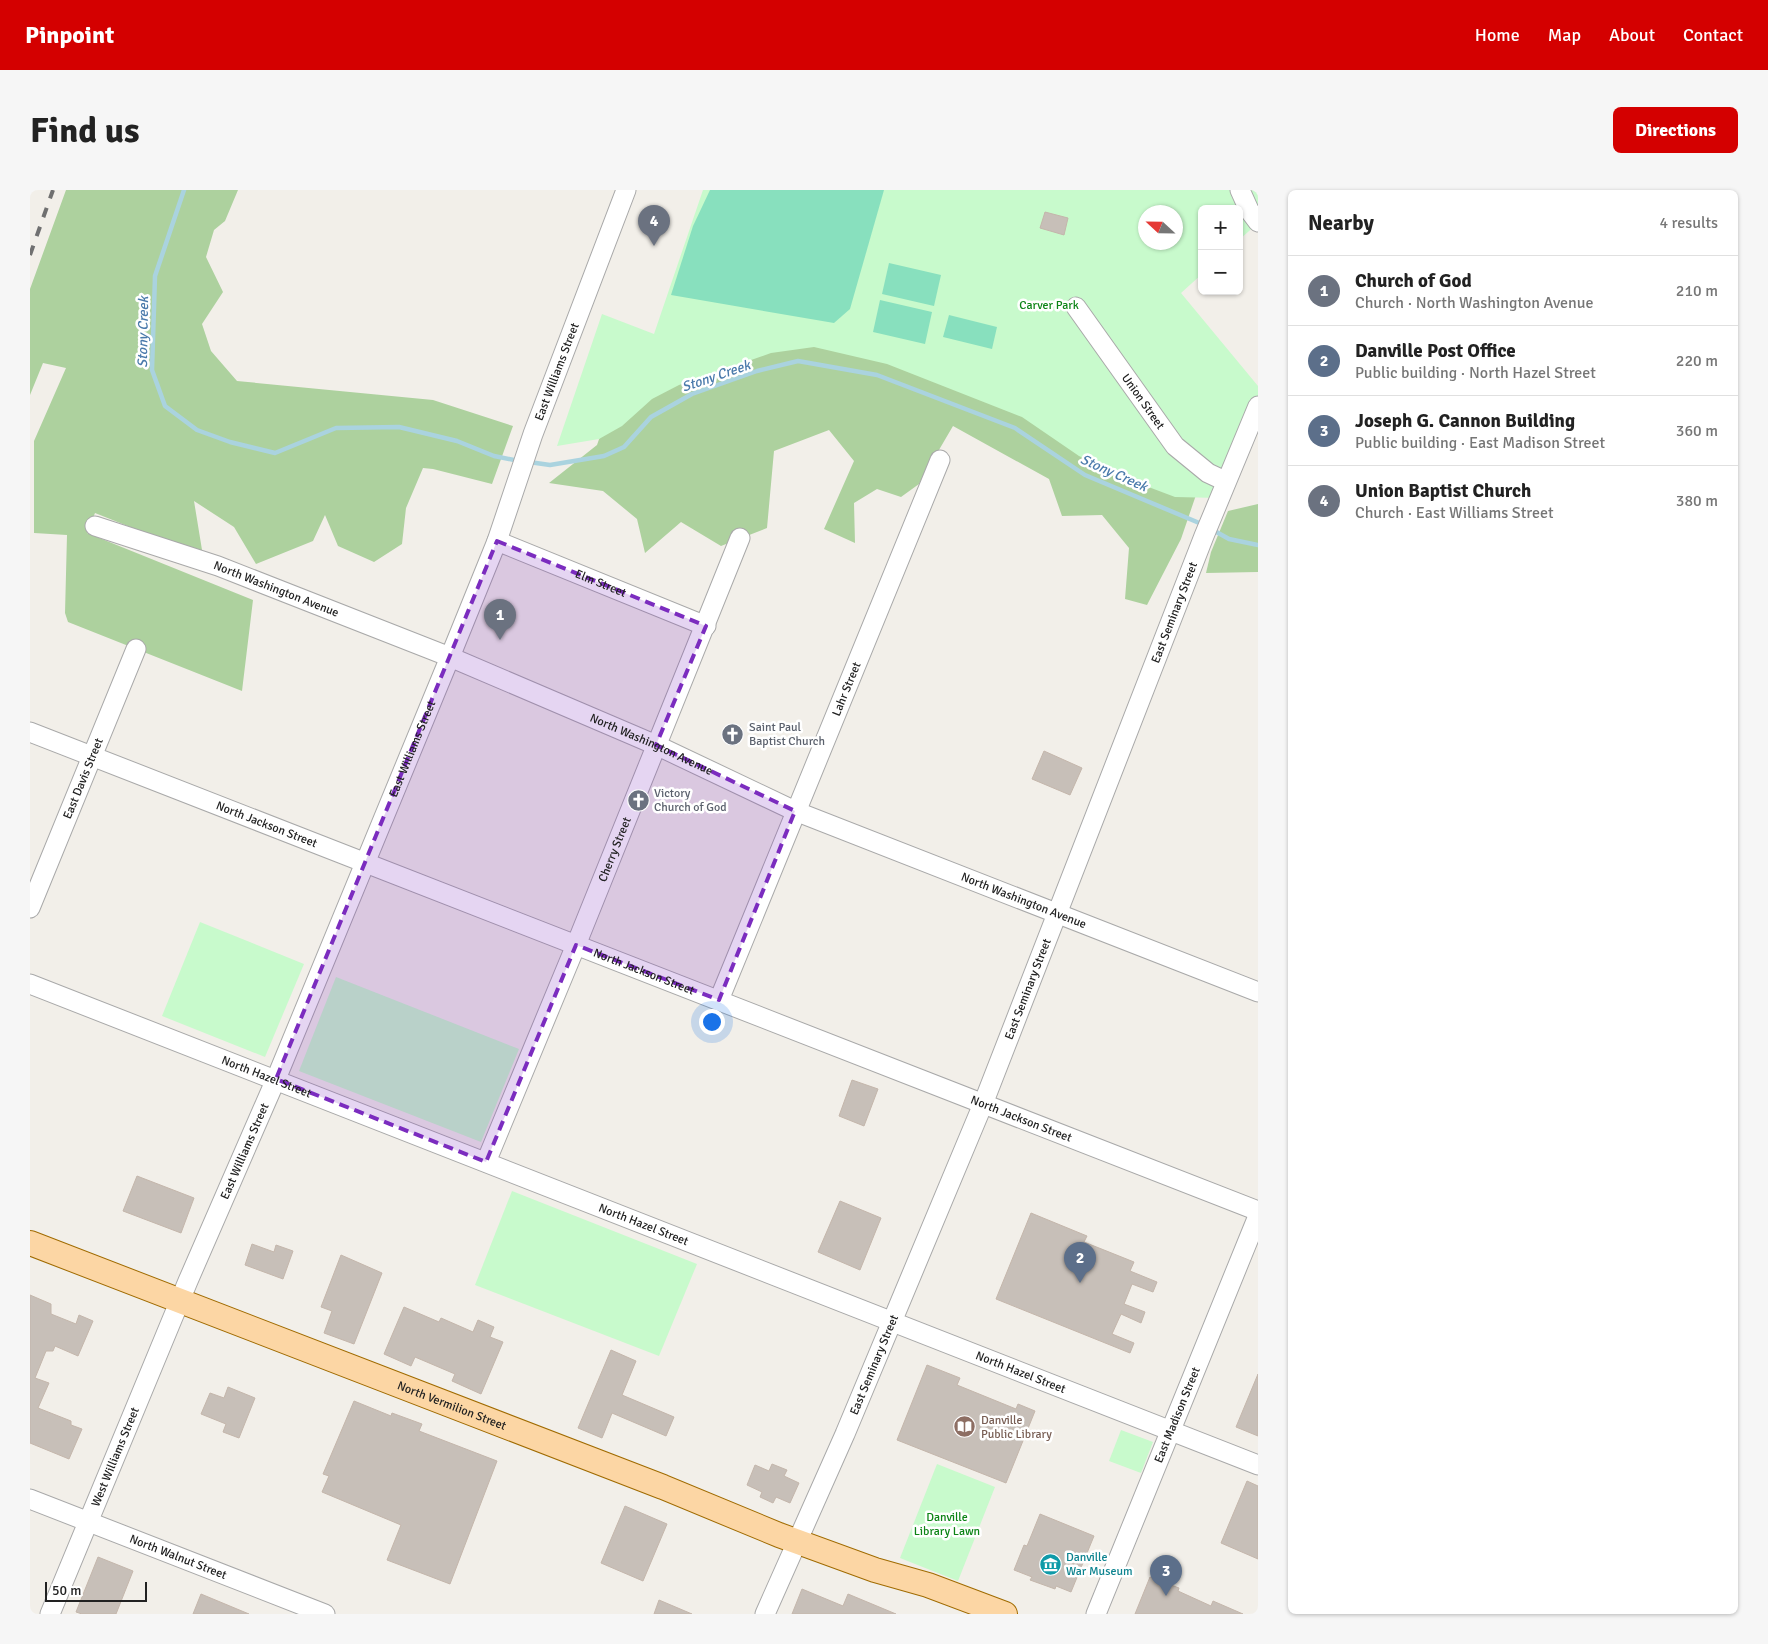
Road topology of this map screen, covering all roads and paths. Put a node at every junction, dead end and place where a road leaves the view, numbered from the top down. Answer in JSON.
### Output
{"nodes":[{"id":1,"x":626,"y":190,"type":"edge"},
{"id":2,"x":1240,"y":190,"type":"edge"},
{"id":3,"x":1258,"y":222,"type":"edge"},
{"id":4,"x":1076,"y":307,"type":"dead end"},
{"id":5,"x":1258,"y":406,"type":"edge"},
{"id":6,"x":940,"y":460,"type":"dead end"},
{"id":7,"x":1222,"y":489,"type":"junction"},
{"id":8,"x":95,"y":526,"type":"dead end"},
{"id":9,"x":740,"y":538,"type":"dead end"},
{"id":10,"x":497,"y":541,"type":"junction"},
{"id":11,"x":706,"y":626,"type":"junction"},
{"id":12,"x":136,"y":648,"type":"dead end"},
{"id":13,"x":450,"y":657,"type":"junction"},
{"id":14,"x":30,"y":732,"type":"edge"},
{"id":15,"x":656,"y":745,"type":"junction"},
{"id":16,"x":92,"y":756,"type":"junction"},
{"id":17,"x":795,"y":812,"type":"junction"},
{"id":18,"x":365,"y":862,"type":"junction"},
{"id":19,"x":30,"y":908,"type":"edge"},
{"id":20,"x":1058,"y":914,"type":"junction"},
{"id":21,"x":576,"y":945,"type":"junction"},
{"id":22,"x":30,"y":984,"type":"edge"},
{"id":23,"x":1258,"y":992,"type":"edge"},
{"id":24,"x":718,"y":1000,"type":"junction"},
{"id":25,"x":276,"y":1079,"type":"junction"},
{"id":26,"x":983,"y":1104,"type":"junction"},
{"id":27,"x":486,"y":1162,"type":"junction"},
{"id":28,"x":1258,"y":1211,"type":"edge"},
{"id":29,"x":1258,"y":1216,"type":"edge"},
{"id":30,"x":30,"y":1243,"type":"edge"},
{"id":31,"x":181,"y":1301,"type":"junction"},
{"id":32,"x":892,"y":1321,"type":"junction"},
{"id":33,"x":1171,"y":1430,"type":"junction"},
{"id":34,"x":1258,"y":1465,"type":"edge"},
{"id":35,"x":30,"y":1499,"type":"edge"},
{"id":36,"x":89,"y":1522,"type":"junction"},
{"id":37,"x":798,"y":1541,"type":"junction"},
{"id":38,"x":874,"y":1570,"type":"junction"},
{"id":39,"x":50,"y":1614,"type":"edge"},
{"id":40,"x":325,"y":1614,"type":"edge"},
{"id":41,"x":765,"y":1614,"type":"edge"},
{"id":42,"x":962,"y":1614,"type":"edge"},
{"id":43,"x":1004,"y":1614,"type":"edge"},
{"id":44,"x":1096,"y":1614,"type":"edge"}],
"edges":[{"from":1,"to":10,"type":"street","name":"East Williams Street"},
{"from":2,"to":3,"type":"street"},
{"from":4,"to":7,"type":"street","name":"Union Street"},
{"from":5,"to":7,"type":"street","name":"East Seminary Street"},
{"from":6,"to":17,"type":"street","name":"Lahr Street"},
{"from":7,"to":20,"type":"street","name":"East Seminary Street"},
{"from":8,"to":13,"type":"street","name":"North Washington Avenue"},
{"from":9,"to":11,"type":"street","name":"Cherry Street"},
{"from":10,"to":11,"type":"street","name":"Elm Street"},
{"from":10,"to":13,"type":"street","name":"East Williams Street"},
{"from":11,"to":15,"type":"street","name":"Cherry Street"},
{"from":12,"to":16,"type":"street","name":"East Davis Street"},
{"from":13,"to":15,"type":"street","name":"North Washington Avenue"},
{"from":13,"to":18,"type":"street","name":"East Williams Street"},
{"from":14,"to":16,"type":"street","name":"North Jackson Street"},
{"from":15,"to":17,"type":"street","name":"North Washington Avenue"},
{"from":15,"to":21,"type":"street","name":"Cherry Street"},
{"from":16,"to":18,"type":"street","name":"North Jackson Street"},
{"from":16,"to":19,"type":"street","name":"East Davis Street"},
{"from":17,"to":20,"type":"street","name":"North Washington Avenue"},
{"from":17,"to":24,"type":"street","name":"Lahr Street"},
{"from":18,"to":21,"type":"street","name":"North Jackson Street"},
{"from":18,"to":25,"type":"street","name":"East Williams Street"},
{"from":20,"to":23,"type":"street","name":"North Washington Avenue"},
{"from":20,"to":26,"type":"street","name":"East Seminary Street"},
{"from":21,"to":24,"type":"street","name":"North Jackson Street"},
{"from":21,"to":27,"type":"street","name":"Cherry Street"},
{"from":22,"to":25,"type":"street","name":"North Hazel Street"},
{"from":24,"to":26,"type":"street","name":"North Jackson Street"},
{"from":25,"to":27,"type":"street","name":"North Hazel Street"},
{"from":25,"to":31,"type":"street","name":"East Williams Street"},
{"from":26,"to":28,"type":"street","name":"North Jackson Street"},
{"from":26,"to":32,"type":"street","name":"East Seminary Street"},
{"from":27,"to":32,"type":"street","name":"North Hazel Street"},
{"from":29,"to":33,"type":"street","name":"East Madison Street"},
{"from":30,"to":31,"type":"main road","name":"North Vermilion Street"},
{"from":31,"to":36,"type":"street","name":"West Williams Street"},
{"from":31,"to":37,"type":"main road","name":"North Vermilion Street"},
{"from":32,"to":33,"type":"street","name":"North Hazel Street"},
{"from":32,"to":37,"type":"street","name":"East Seminary Street"},
{"from":33,"to":34,"type":"street","name":"North Hazel Street"},
{"from":33,"to":44,"type":"street","name":"East Madison Street"},
{"from":35,"to":36,"type":"street","name":"North Walnut Street"},
{"from":36,"to":39,"type":"street","name":"West Williams Street"},
{"from":36,"to":40,"type":"street","name":"North Walnut Street"},
{"from":37,"to":38,"type":"main road","name":"North Vermilion Street"},
{"from":37,"to":41,"type":"street","name":"East Seminary Street"},
{"from":38,"to":42,"type":"main road","name":"North Vermilion Street"},
{"from":38,"to":43,"type":"main road","name":"North Vermilion Street"}]}
